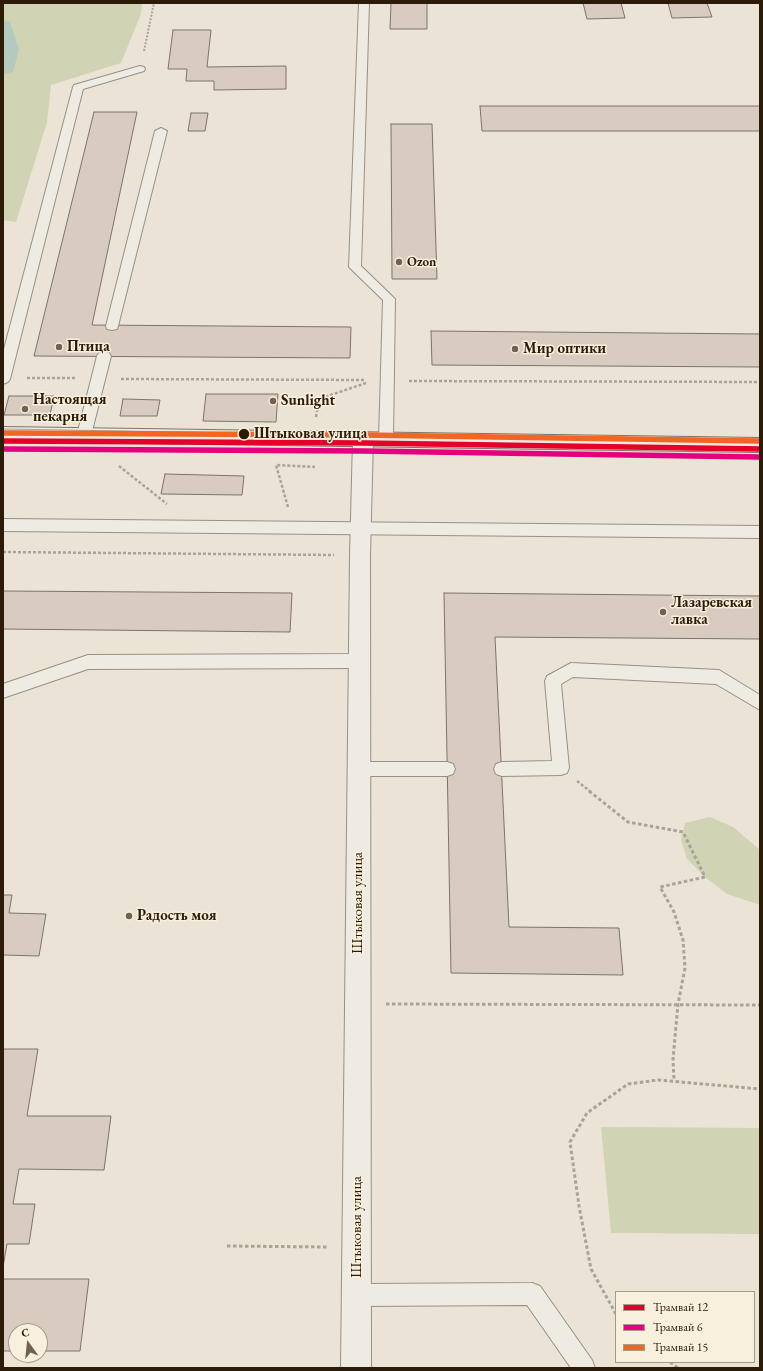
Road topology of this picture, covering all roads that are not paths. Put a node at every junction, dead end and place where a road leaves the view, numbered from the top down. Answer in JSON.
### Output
{"nodes":[{"id":1,"x":364,"y":3,"type":"edge"},
{"id":2,"x":140,"y":69,"type":"road end"},
{"id":3,"x":161,"y":131,"type":"dead end"},
{"id":4,"x":112,"y":326,"type":"dead end"},
{"id":5,"x":104,"y":356,"type":"dead end"},
{"id":6,"x":3,"y":378,"type":"edge"},
{"id":7,"x":3,"y":434,"type":"edge"},
{"id":8,"x":84,"y":436,"type":"junction"},
{"id":9,"x":374,"y":439,"type":"junction"},
{"id":10,"x":760,"y":445,"type":"edge"},
{"id":11,"x":3,"y":525,"type":"edge"},
{"id":12,"x":360,"y":529,"type":"junction"},
{"id":13,"x":760,"y":532,"type":"edge"},
{"id":14,"x":359,"y":661,"type":"junction"},
{"id":15,"x":3,"y":691,"type":"edge"},
{"id":16,"x":760,"y":704,"type":"edge"},
{"id":17,"x":359,"y":769,"type":"junction"},
{"id":18,"x":447,"y":769,"type":"dead end"},
{"id":19,"x":502,"y":769,"type":"dead end"},
{"id":20,"x":356,"y":1295,"type":"junction"},
{"id":21,"x":356,"y":1368,"type":"edge"},
{"id":22,"x":584,"y":1368,"type":"edge"}],
"edges":[{"from":1,"to":9,"type":"lane"},
{"from":2,"to":6,"type":"lane"},
{"from":3,"to":4,"type":"lane"},
{"from":5,"to":8,"type":"lane"},
{"from":7,"to":8,"type":"street"},
{"from":8,"to":9,"type":"street"},
{"from":9,"to":10,"type":"street"},
{"from":9,"to":12,"type":"street","name":"Штыковая улица"},
{"from":11,"to":12,"type":"lane"},
{"from":12,"to":13,"type":"lane"},
{"from":12,"to":14,"type":"street","name":"Штыковая улица"},
{"from":14,"to":15,"type":"lane"},
{"from":14,"to":17,"type":"street","name":"Штыковая улица"},
{"from":16,"to":19,"type":"lane"},
{"from":17,"to":18,"type":"lane"},
{"from":17,"to":20,"type":"street","name":"Штыковая улица"},
{"from":20,"to":21,"type":"street","name":"Штыковая улица"},
{"from":20,"to":22,"type":"lane"}]}
